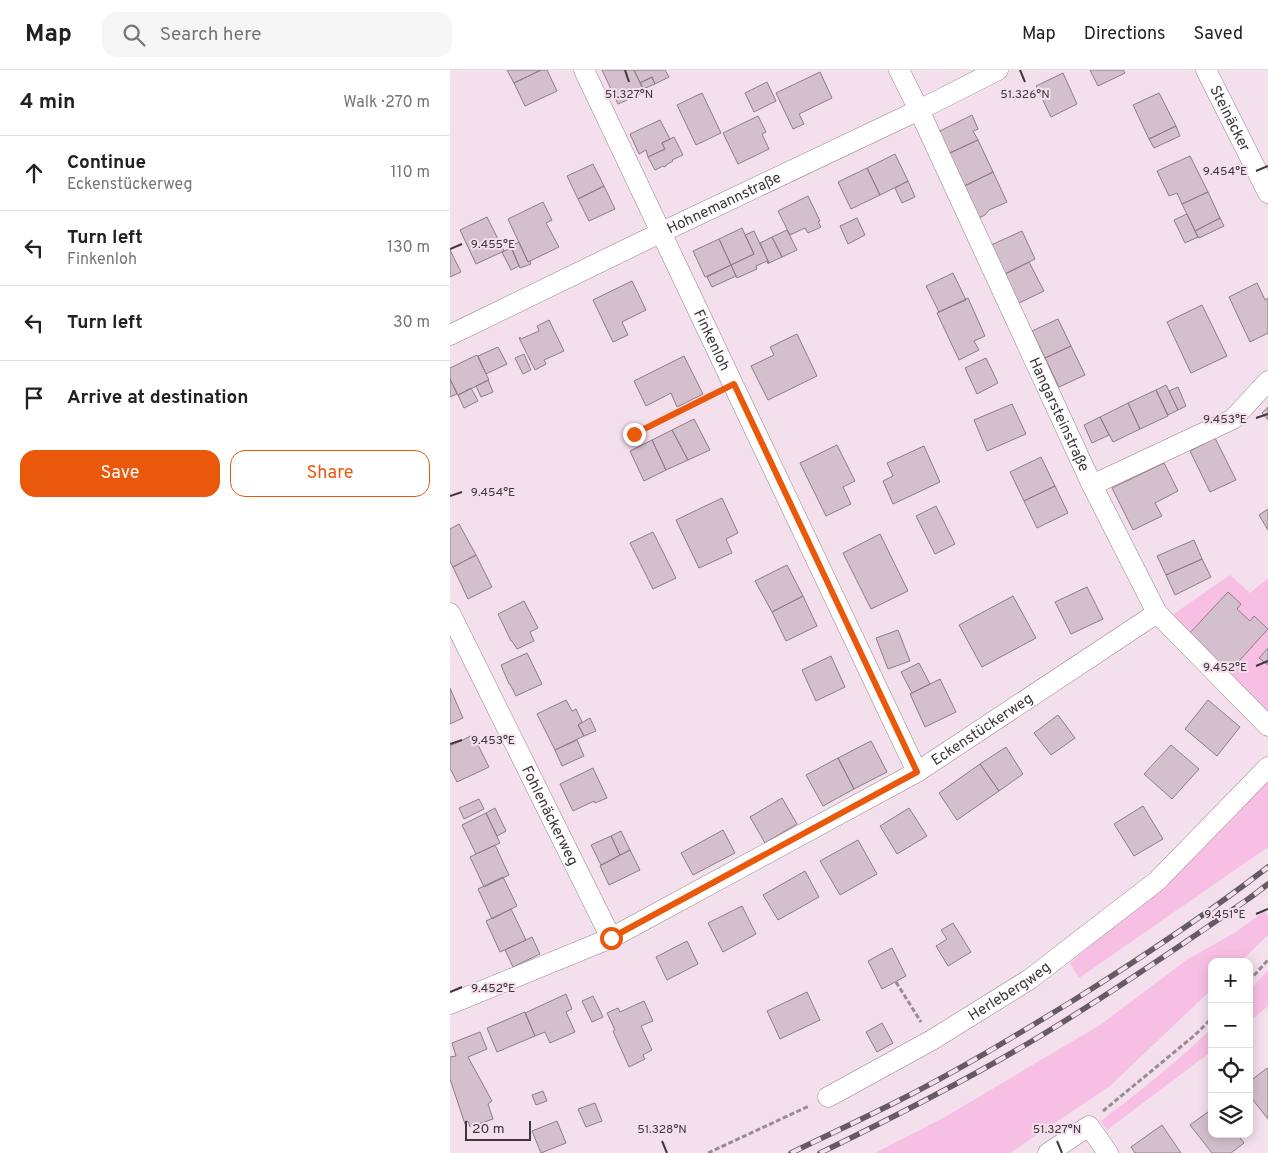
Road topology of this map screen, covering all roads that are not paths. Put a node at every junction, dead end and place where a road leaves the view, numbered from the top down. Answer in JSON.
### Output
{"nodes":[{"id":1,"x":584,"y":70,"type":"edge"},
{"id":2,"x":899,"y":70,"type":"edge"},
{"id":3,"x":998,"y":70,"type":"edge"},
{"id":4,"x":1206,"y":70,"type":"edge"},
{"id":5,"x":919,"y":110,"type":"junction"},
{"id":6,"x":1268,"y":193,"type":"edge"},
{"id":7,"x":662,"y":232,"type":"junction"},
{"id":8,"x":450,"y":335,"type":"edge"},
{"id":9,"x":1268,"y":381,"type":"edge"},
{"id":10,"x":1092,"y":486,"type":"junction"},
{"id":11,"x":450,"y":613,"type":"edge"},
{"id":12,"x":1157,"y":613,"type":"junction"},
{"id":13,"x":1268,"y":726,"type":"edge"},
{"id":14,"x":1268,"y":767,"type":"edge"},
{"id":15,"x":917,"y":772,"type":"junction"},
{"id":16,"x":611,"y":938,"type":"junction"},
{"id":17,"x":450,"y":1004,"type":"edge"},
{"id":18,"x":828,"y":1097,"type":"road end"},
{"id":19,"x":1048,"y":1153,"type":"edge"},
{"id":20,"x":1108,"y":1153,"type":"edge"}],
"edges":[{"from":1,"to":7,"type":"street","name":"Finkenloh"},
{"from":2,"to":5,"type":"street","name":"Hangarsteinstraße"},
{"from":3,"to":5,"type":"street","name":"Hohnemannstraße"},
{"from":4,"to":6,"type":"street","name":"Steinäcker"},
{"from":5,"to":7,"type":"street","name":"Hohnemannstraße"},
{"from":5,"to":10,"type":"street","name":"Hangarsteinstraße"},
{"from":7,"to":8,"type":"street","name":"Hohnemannstraße"},
{"from":7,"to":15,"type":"street","name":"Finkenloh"},
{"from":9,"to":10,"type":"street"},
{"from":10,"to":12,"type":"street","name":"Hangarsteinstraße"},
{"from":11,"to":16,"type":"street","name":"Fohlenäckerweg"},
{"from":12,"to":13,"type":"street","name":"Hangarsteinstraße"},
{"from":12,"to":15,"type":"street","name":"Eckenstückerweg"},
{"from":14,"to":18,"type":"street","name":"Herlebergweg"},
{"from":15,"to":16,"type":"street","name":"Eckenstückerweg"},
{"from":16,"to":17,"type":"street","name":"Eckenstückerweg"},
{"from":19,"to":20,"type":"street"}]}
